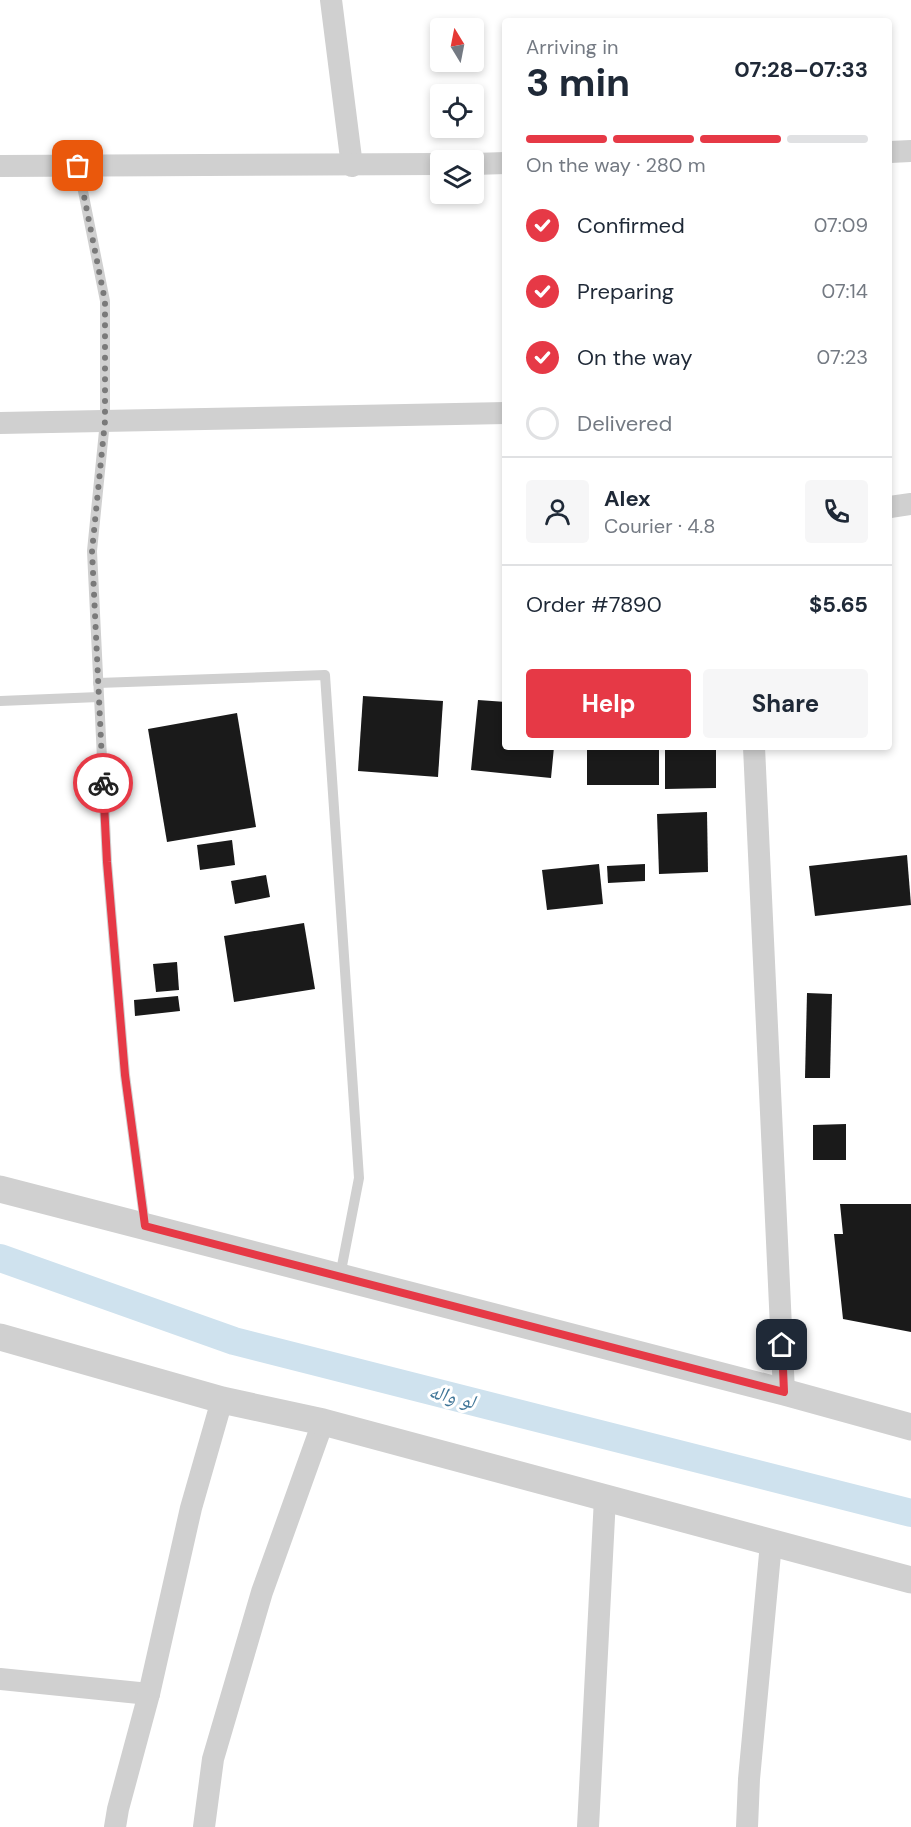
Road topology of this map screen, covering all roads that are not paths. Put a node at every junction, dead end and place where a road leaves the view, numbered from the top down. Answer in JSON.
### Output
{"nodes":[{"id":1,"x":331,"y":0,"type":"edge"},
{"id":2,"x":911,"y":151,"type":"edge"},
{"id":3,"x":892,"y":152,"type":"edge"},
{"id":4,"x":502,"y":163,"type":"edge"},
{"id":5,"x":430,"y":164,"type":"edge"},
{"id":6,"x":484,"y":164,"type":"edge"},
{"id":7,"x":0,"y":166,"type":"edge"},
{"id":8,"x":78,"y":166,"type":"junction"},
{"id":9,"x":352,"y":166,"type":"junction"},
{"id":10,"x":502,"y":413,"type":"edge"},
{"id":11,"x":105,"y":421,"type":"junction"},
{"id":12,"x":0,"y":423,"type":"edge"},
{"id":13,"x":911,"y":504,"type":"edge"},
{"id":14,"x":892,"y":507,"type":"edge"},
{"id":15,"x":98,"y":683,"type":"junction"},
{"id":16,"x":99,"y":697,"type":"junction"},
{"id":17,"x":0,"y":701,"type":"edge"},
{"id":18,"x":754,"y":750,"type":"edge"},
{"id":19,"x":0,"y":1189,"type":"edge"},
{"id":20,"x":145,"y":1226,"type":"junction"},
{"id":21,"x":340,"y":1277,"type":"junction"},
{"id":22,"x":0,"y":1337,"type":"edge"},
{"id":23,"x":784,"y":1392,"type":"junction"},
{"id":24,"x":222,"y":1400,"type":"junction"},
{"id":25,"x":323,"y":1422,"type":"junction"},
{"id":26,"x":911,"y":1427,"type":"edge"},
{"id":27,"x":604,"y":1498,"type":"junction"},
{"id":28,"x":771,"y":1543,"type":"junction"},
{"id":29,"x":911,"y":1581,"type":"edge"},
{"id":30,"x":0,"y":1679,"type":"edge"},
{"id":31,"x":149,"y":1694,"type":"junction"},
{"id":32,"x":115,"y":1827,"type":"edge"},
{"id":33,"x":204,"y":1827,"type":"edge"},
{"id":34,"x":588,"y":1827,"type":"edge"},
{"id":35,"x":747,"y":1827,"type":"edge"}],
"edges":[{"from":1,"to":9,"type":"street"},
{"from":2,"to":3,"type":"street"},
{"from":4,"to":6,"type":"street"},
{"from":5,"to":9,"type":"street"},
{"from":7,"to":8,"type":"street"},
{"from":8,"to":9,"type":"street"},
{"from":8,"to":11,"type":"lane"},
{"from":10,"to":11,"type":"street"},
{"from":11,"to":12,"type":"street"},
{"from":11,"to":15,"type":"lane"},
{"from":13,"to":14,"type":"street"},
{"from":15,"to":16,"type":"lane"},
{"from":15,"to":21,"type":"lane"},
{"from":16,"to":17,"type":"lane"},
{"from":16,"to":20,"type":"lane"},
{"from":18,"to":23,"type":"street"},
{"from":19,"to":20,"type":"street"},
{"from":20,"to":21,"type":"street"},
{"from":21,"to":23,"type":"street"},
{"from":22,"to":24,"type":"street"},
{"from":23,"to":26,"type":"street"},
{"from":24,"to":25,"type":"street"},
{"from":24,"to":31,"type":"street"},
{"from":25,"to":27,"type":"street"},
{"from":25,"to":33,"type":"street"},
{"from":27,"to":28,"type":"street"},
{"from":27,"to":34,"type":"street"},
{"from":28,"to":29,"type":"street"},
{"from":28,"to":35,"type":"street"},
{"from":30,"to":31,"type":"street"},
{"from":31,"to":32,"type":"street"}]}
